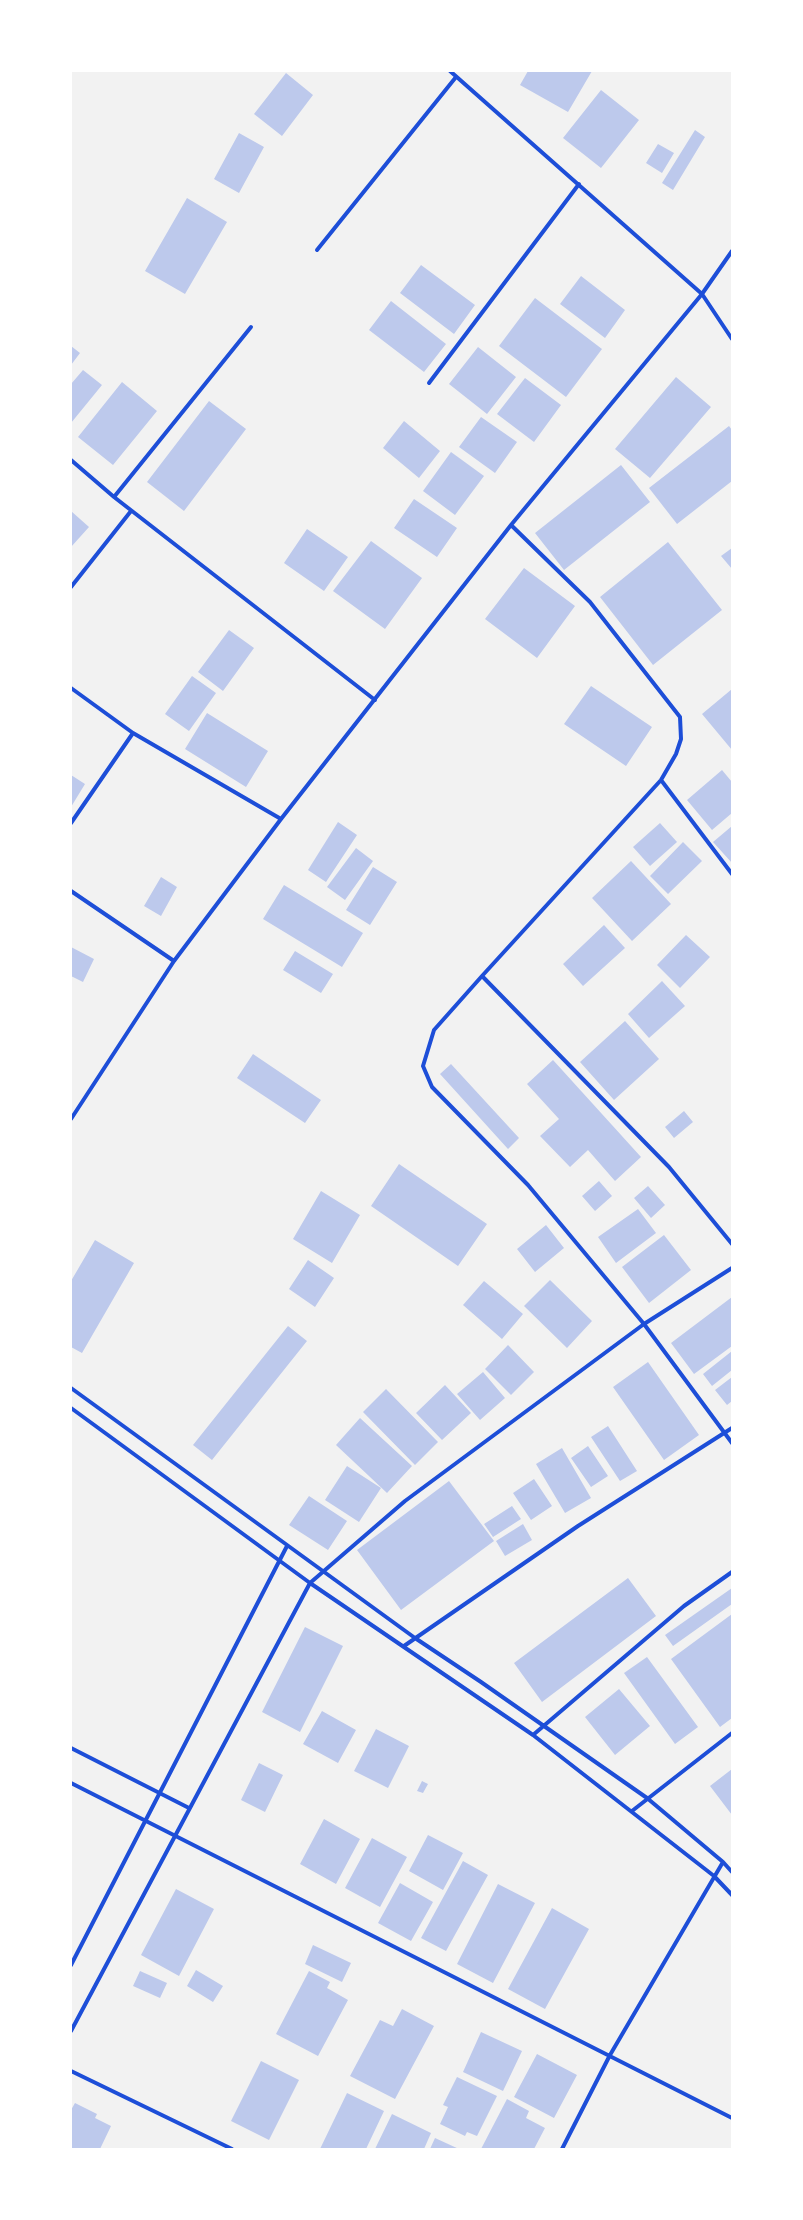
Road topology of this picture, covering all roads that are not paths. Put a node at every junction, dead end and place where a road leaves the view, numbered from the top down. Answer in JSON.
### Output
{"nodes":[{"id":1,"x":450,"y":71,"type":"edge"},
{"id":2,"x":456,"y":77,"type":"junction"},
{"id":3,"x":579,"y":184,"type":"junction"},
{"id":4,"x":317,"y":250,"type":"dead end"},
{"id":5,"x":732,"y":251,"type":"edge"},
{"id":6,"x":702,"y":294,"type":"junction"},
{"id":7,"x":251,"y":327,"type":"dead end"},
{"id":8,"x":732,"y":340,"type":"edge"},
{"id":9,"x":429,"y":382,"type":"dead end"},
{"id":10,"x":71,"y":460,"type":"edge"},
{"id":11,"x":114,"y":498,"type":"junction"},
{"id":12,"x":131,"y":511,"type":"junction"},
{"id":13,"x":511,"y":525,"type":"junction"},
{"id":14,"x":71,"y":587,"type":"edge"},
{"id":15,"x":71,"y":688,"type":"edge"},
{"id":16,"x":375,"y":700,"type":"junction"},
{"id":17,"x":133,"y":733,"type":"junction"},
{"id":18,"x":661,"y":780,"type":"junction"},
{"id":19,"x":281,"y":819,"type":"junction"},
{"id":20,"x":71,"y":823,"type":"edge"},
{"id":21,"x":732,"y":874,"type":"edge"},
{"id":22,"x":71,"y":891,"type":"edge"},
{"id":23,"x":174,"y":961,"type":"junction"},
{"id":24,"x":482,"y":976,"type":"junction"},
{"id":25,"x":71,"y":1120,"type":"edge"},
{"id":26,"x":732,"y":1244,"type":"edge"},
{"id":27,"x":732,"y":1268,"type":"edge"},
{"id":28,"x":644,"y":1324,"type":"junction"},
{"id":29,"x":71,"y":1388,"type":"edge"},
{"id":30,"x":71,"y":1408,"type":"edge"},
{"id":31,"x":732,"y":1428,"type":"edge"},
{"id":32,"x":724,"y":1433,"type":"junction"},
{"id":33,"x":732,"y":1443,"type":"edge"},
{"id":34,"x":287,"y":1546,"type":"junction"},
{"id":35,"x":279,"y":1560,"type":"junction"},
{"id":36,"x":324,"y":1572,"type":"junction"},
{"id":37,"x":732,"y":1572,"type":"edge"},
{"id":38,"x":310,"y":1583,"type":"junction"},
{"id":39,"x":415,"y":1638,"type":"junction"},
{"id":40,"x":404,"y":1646,"type":"junction"},
{"id":41,"x":542,"y":1726,"type":"junction"},
{"id":42,"x":732,"y":1733,"type":"edge"},
{"id":43,"x":533,"y":1735,"type":"junction"},
{"id":44,"x":71,"y":1748,"type":"edge"},
{"id":45,"x":71,"y":1783,"type":"edge"},
{"id":46,"x":160,"y":1793,"type":"junction"},
{"id":47,"x":647,"y":1798,"type":"junction"},
{"id":48,"x":189,"y":1808,"type":"junction"},
{"id":49,"x":632,"y":1810,"type":"junction"},
{"id":50,"x":145,"y":1822,"type":"junction"},
{"id":51,"x":174,"y":1836,"type":"junction"},
{"id":52,"x":723,"y":1862,"type":"junction"},
{"id":53,"x":732,"y":1872,"type":"edge"},
{"id":54,"x":714,"y":1876,"type":"junction"},
{"id":55,"x":732,"y":1895,"type":"edge"},
{"id":56,"x":71,"y":1965,"type":"edge"},
{"id":57,"x":71,"y":2031,"type":"edge"},
{"id":58,"x":610,"y":2055,"type":"junction"},
{"id":59,"x":71,"y":2071,"type":"edge"},
{"id":60,"x":732,"y":2118,"type":"edge"},
{"id":61,"x":232,"y":2149,"type":"edge"},
{"id":62,"x":562,"y":2149,"type":"edge"}],
"edges":[{"from":1,"to":2,"type":"street"},
{"from":2,"to":3,"type":"street"},
{"from":2,"to":4,"type":"street"},
{"from":3,"to":6,"type":"street"},
{"from":3,"to":9,"type":"street"},
{"from":5,"to":6,"type":"street"},
{"from":6,"to":8,"type":"street"},
{"from":6,"to":13,"type":"street"},
{"from":7,"to":11,"type":"street"},
{"from":10,"to":11,"type":"street"},
{"from":11,"to":12,"type":"street"},
{"from":12,"to":14,"type":"street"},
{"from":12,"to":16,"type":"street"},
{"from":13,"to":16,"type":"street"},
{"from":13,"to":18,"type":"street"},
{"from":15,"to":17,"type":"street"},
{"from":16,"to":19,"type":"street"},
{"from":17,"to":19,"type":"street"},
{"from":17,"to":20,"type":"street"},
{"from":18,"to":21,"type":"street"},
{"from":18,"to":24,"type":"street"},
{"from":19,"to":23,"type":"street"},
{"from":22,"to":23,"type":"street"},
{"from":23,"to":25,"type":"street"},
{"from":24,"to":26,"type":"street"},
{"from":24,"to":28,"type":"street"},
{"from":27,"to":28,"type":"street"},
{"from":28,"to":32,"type":"street"},
{"from":28,"to":36,"type":"street"},
{"from":29,"to":34,"type":"street"},
{"from":30,"to":35,"type":"street"},
{"from":31,"to":32,"type":"street"},
{"from":32,"to":33,"type":"street"},
{"from":32,"to":39,"type":"street"},
{"from":34,"to":35,"type":"street"},
{"from":34,"to":36,"type":"street"},
{"from":35,"to":38,"type":"street"},
{"from":35,"to":46,"type":"street"},
{"from":36,"to":38,"type":"street"},
{"from":36,"to":39,"type":"street"},
{"from":37,"to":41,"type":"street"},
{"from":38,"to":40,"type":"street"},
{"from":38,"to":48,"type":"street"},
{"from":39,"to":40,"type":"street"},
{"from":39,"to":41,"type":"street"},
{"from":40,"to":43,"type":"street"},
{"from":41,"to":43,"type":"street"},
{"from":41,"to":47,"type":"street"},
{"from":42,"to":47,"type":"street"},
{"from":43,"to":49,"type":"street"},
{"from":44,"to":46,"type":"street"},
{"from":45,"to":50,"type":"street"},
{"from":46,"to":48,"type":"street"},
{"from":46,"to":50,"type":"street"},
{"from":47,"to":49,"type":"street"},
{"from":47,"to":52,"type":"street"},
{"from":48,"to":51,"type":"street"},
{"from":49,"to":54,"type":"street"},
{"from":50,"to":51,"type":"street"},
{"from":50,"to":56,"type":"street"},
{"from":51,"to":57,"type":"street"},
{"from":51,"to":58,"type":"street"},
{"from":52,"to":53,"type":"street"},
{"from":52,"to":54,"type":"street"},
{"from":54,"to":55,"type":"street"},
{"from":54,"to":58,"type":"street"},
{"from":58,"to":60,"type":"street"},
{"from":58,"to":62,"type":"street"},
{"from":59,"to":61,"type":"street"}]}
